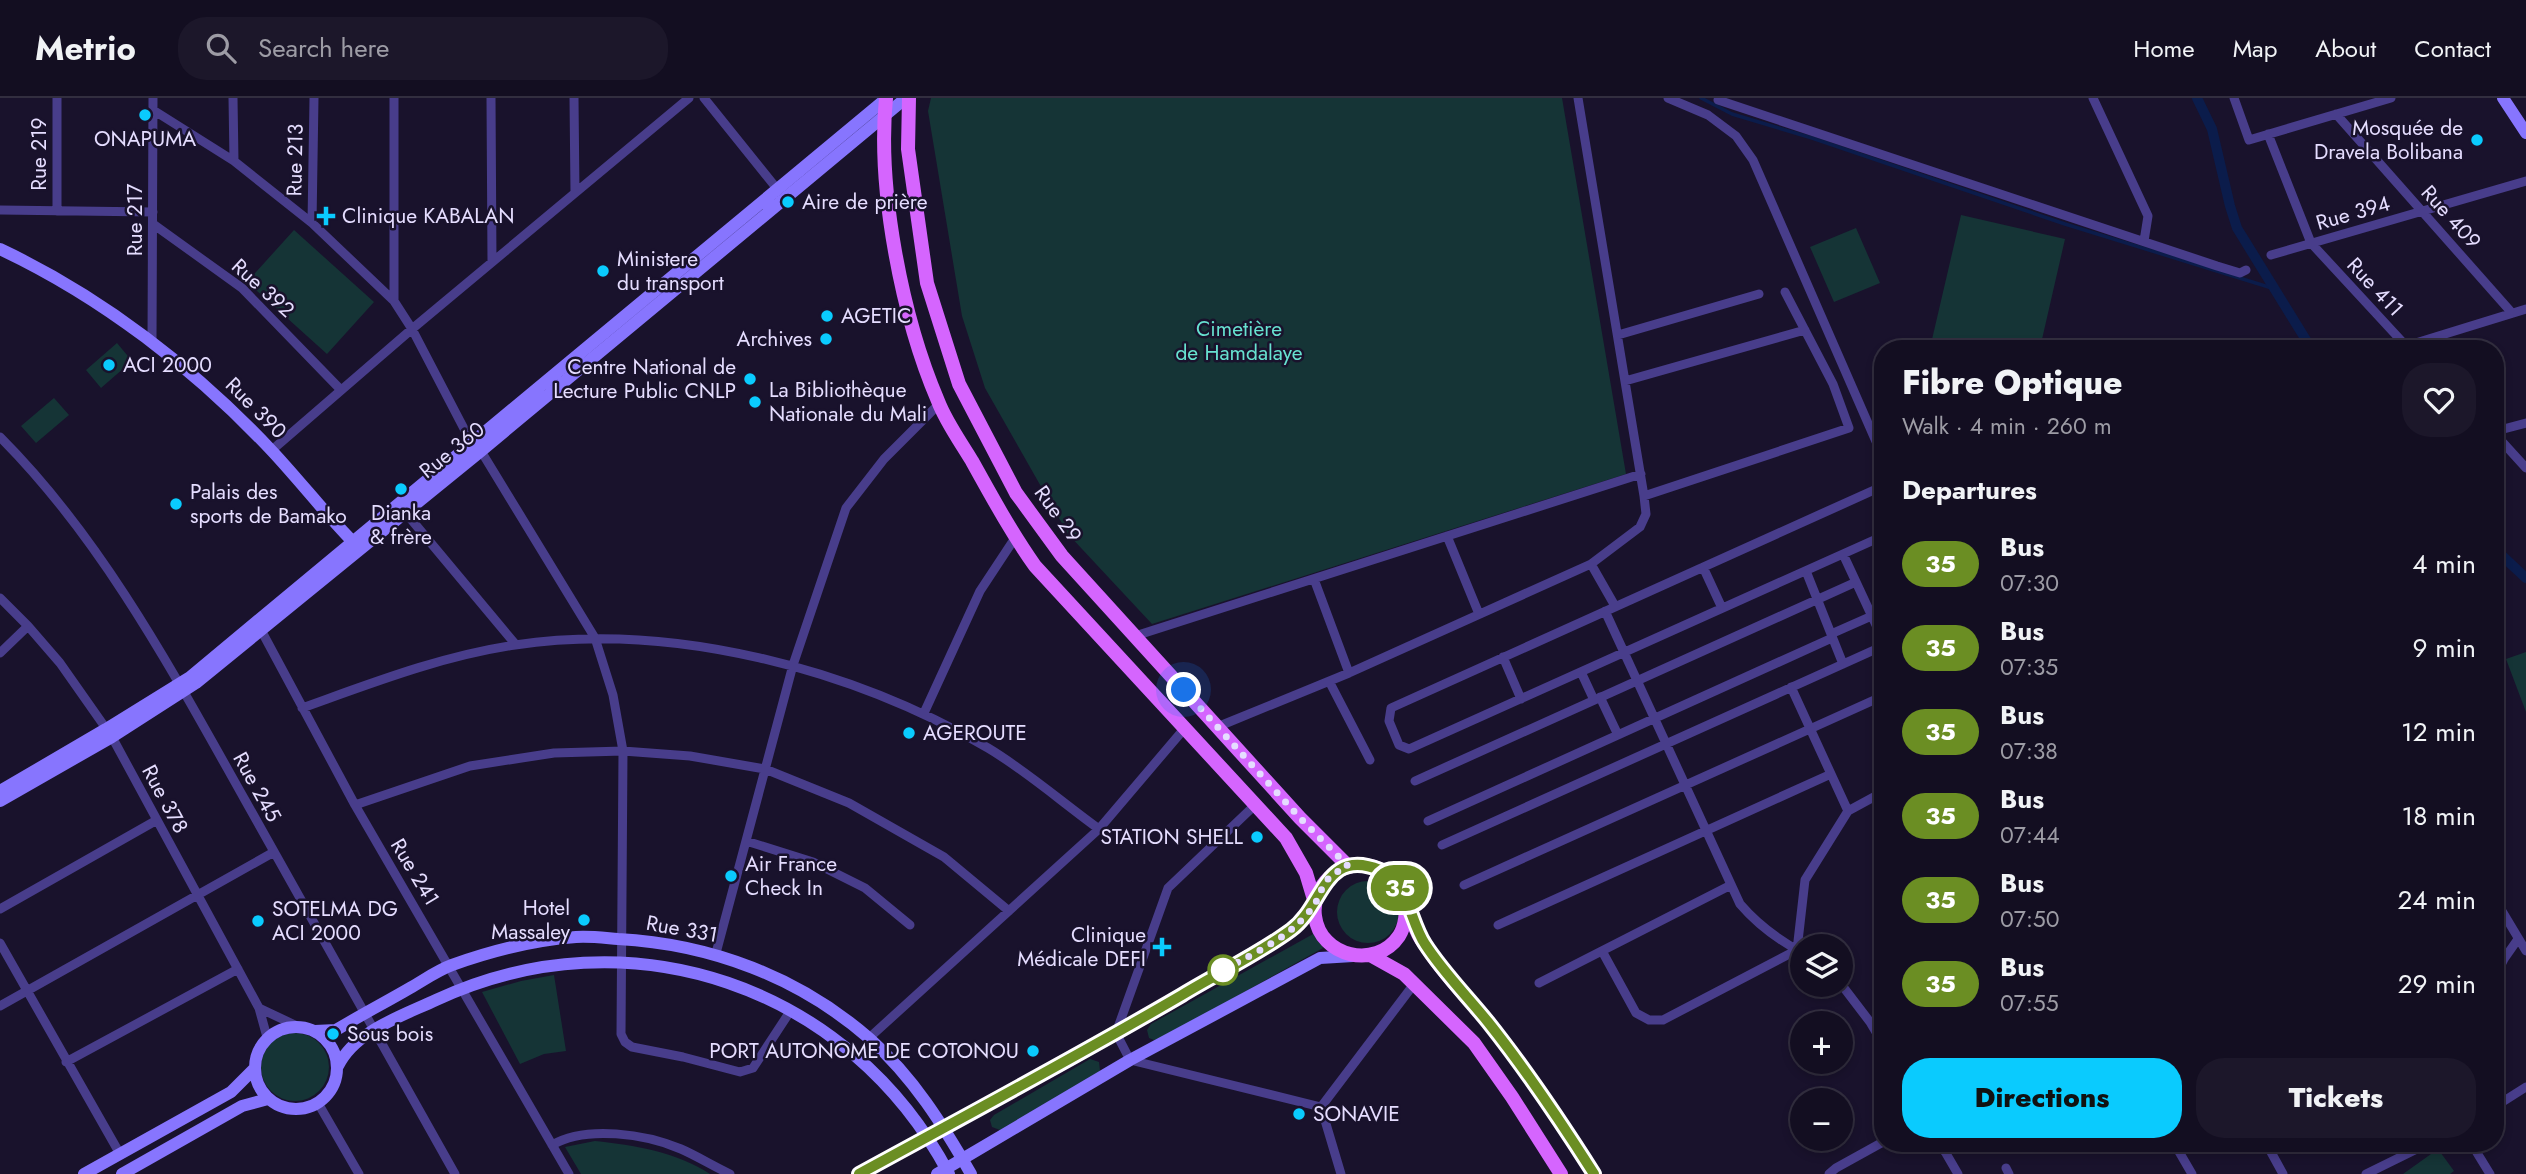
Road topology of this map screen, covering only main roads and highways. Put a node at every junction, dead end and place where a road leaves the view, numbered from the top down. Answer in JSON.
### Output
{"nodes":[{"id":1,"x":886,"y":98,"type":"edge"},
{"id":2,"x":907,"y":98,"type":"edge"},
{"id":3,"x":2503,"y":98,"type":"edge"},
{"id":4,"x":884,"y":114,"type":"junction"},
{"id":5,"x":2526,"y":133,"type":"edge"},
{"id":6,"x":0,"y":249,"type":"edge"},
{"id":7,"x":477,"y":448,"type":"junction"},
{"id":8,"x":356,"y":545,"type":"junction"},
{"id":9,"x":181,"y":687,"type":"junction"},
{"id":10,"x":109,"y":733,"type":"junction"},
{"id":11,"x":0,"y":790,"type":"edge"},
{"id":12,"x":0,"y":801,"type":"edge"},
{"id":13,"x":1348,"y":866,"type":"junction"},
{"id":14,"x":1406,"y":900,"type":"junction"},
{"id":15,"x":1315,"y":903,"type":"junction"},
{"id":16,"x":1363,"y":956,"type":"junction"},
{"id":17,"x":315,"y":1031,"type":"junction"},
{"id":18,"x":338,"y":1066,"type":"junction"},
{"id":19,"x":254,"y":1069,"type":"junction"},
{"id":20,"x":268,"y":1099,"type":"junction"},
{"id":21,"x":944,"y":1126,"type":"junction"},
{"id":22,"x":925,"y":1138,"type":"junction"},
{"id":23,"x":962,"y":1159,"type":"junction"},
{"id":24,"x":143,"y":1169,"type":"edge"},
{"id":25,"x":944,"y":1172,"type":"edge"},
{"id":26,"x":84,"y":1174,"type":"edge"},
{"id":27,"x":122,"y":1174,"type":"edge"},
{"id":28,"x":859,"y":1174,"type":"edge"},
{"id":29,"x":971,"y":1174,"type":"edge"},
{"id":30,"x":1561,"y":1174,"type":"edge"},
{"id":31,"x":1594,"y":1174,"type":"edge"}],
"edges":[{"from":1,"to":4,"type":"main road"},
{"from":1,"to":7,"type":"main road"},
{"from":2,"to":4,"type":"main road","name":"Rue 360"},
{"from":2,"to":13,"type":"main road","name":"Rue 29"},
{"from":3,"to":5,"type":"main road"},
{"from":4,"to":7,"type":"main road","name":"Rue 360"},
{"from":4,"to":15,"type":"main road"},
{"from":6,"to":8,"type":"main road","name":"Rue 390"},
{"from":7,"to":8,"type":"main road"},
{"from":7,"to":8,"type":"main road","name":"Rue 360"},
{"from":8,"to":9,"type":"main road"},
{"from":8,"to":9,"type":"main road","name":"Rue 360"},
{"from":9,"to":10,"type":"main road","name":"Rue 360"},
{"from":10,"to":11,"type":"main road"},
{"from":10,"to":12,"type":"main road","name":"Rue 360"},
{"from":13,"to":14,"type":"main road"},
{"from":13,"to":15,"type":"main road"},
{"from":14,"to":16,"type":"main road"},
{"from":14,"to":31,"type":"main road"},
{"from":15,"to":16,"type":"main road"},
{"from":15,"to":21,"type":"main road"},
{"from":16,"to":23,"type":"main road"},
{"from":16,"to":30,"type":"main road"},
{"from":17,"to":18,"type":"main road"},
{"from":17,"to":19,"type":"main road"},
{"from":17,"to":21,"type":"main road","name":"Rue 331"},
{"from":18,"to":20,"type":"main road"},
{"from":18,"to":22,"type":"main road","name":"Rue 331"},
{"from":19,"to":20,"type":"main road"},
{"from":19,"to":26,"type":"main road"},
{"from":20,"to":24,"type":"main road"},
{"from":21,"to":22,"type":"main road"},
{"from":21,"to":23,"type":"main road","name":"Rue 331"},
{"from":22,"to":25,"type":"main road","name":"Rue 331"},
{"from":22,"to":28,"type":"main road"},
{"from":23,"to":25,"type":"main road"},
{"from":23,"to":29,"type":"main road","name":"Rue 331"},
{"from":24,"to":27,"type":"main road"}]}
